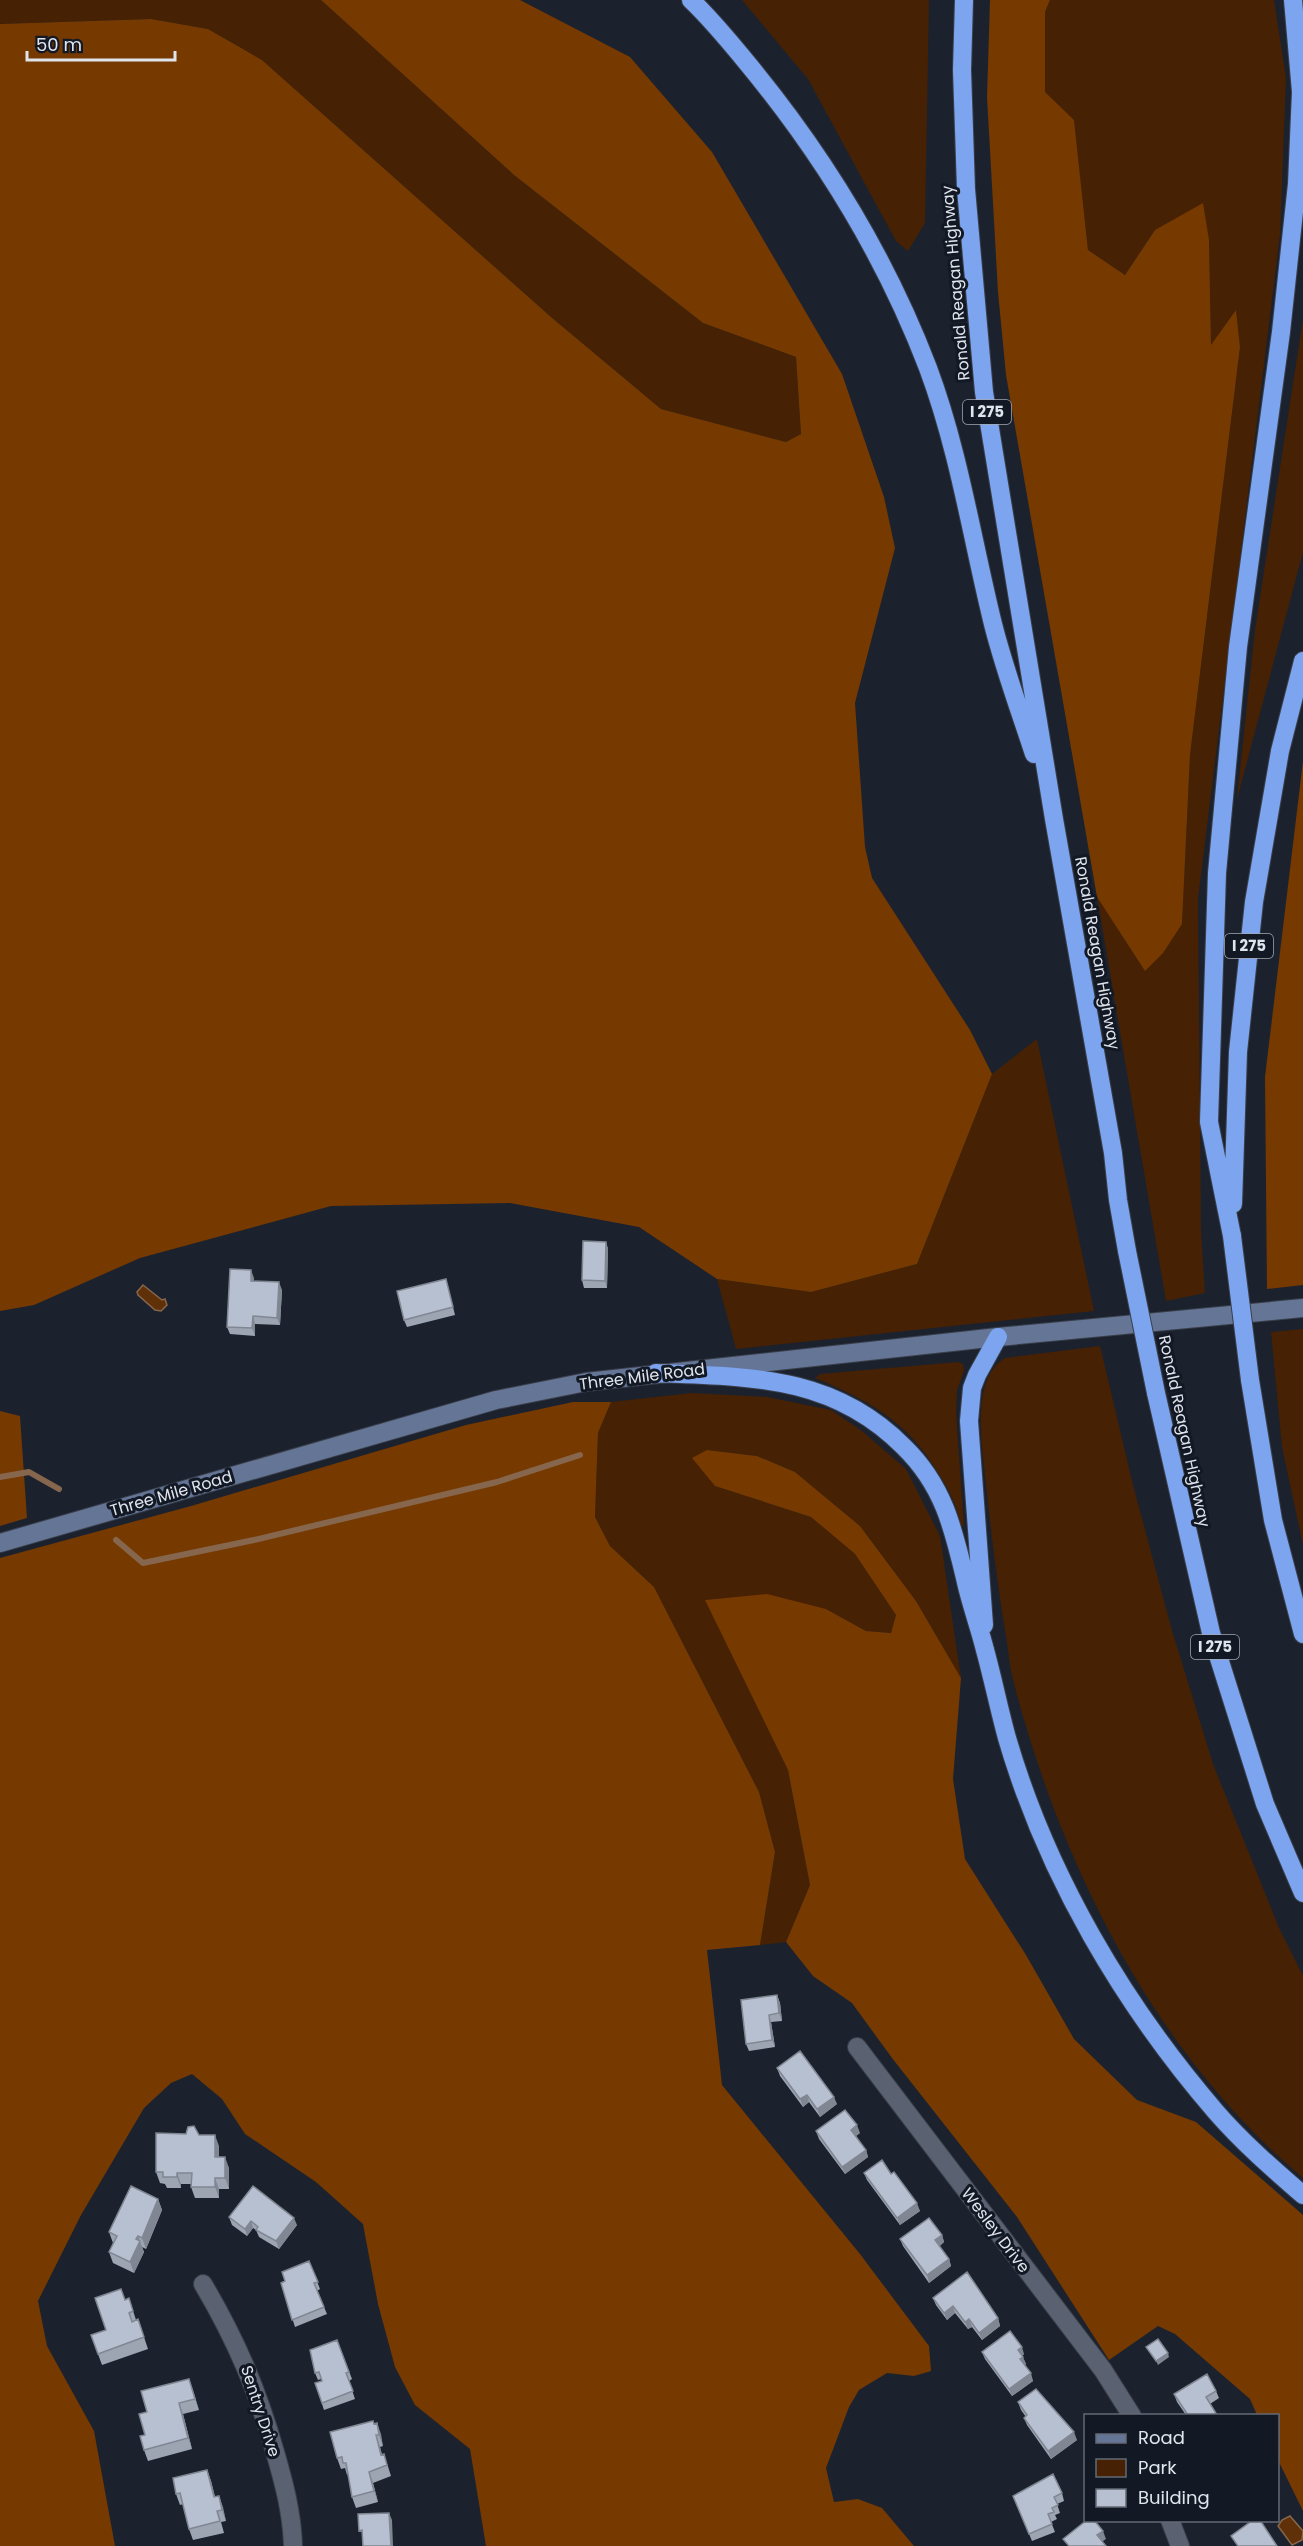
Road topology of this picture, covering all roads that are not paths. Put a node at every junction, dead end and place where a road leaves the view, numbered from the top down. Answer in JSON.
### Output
{"nodes":[{"id":1,"x":691,"y":0,"type":"edge"},
{"id":2,"x":964,"y":0,"type":"edge"},
{"id":3,"x":1293,"y":0,"type":"edge"},
{"id":4,"x":1303,"y":661,"type":"edge"},
{"id":5,"x":1054,"y":819,"type":"junction"},
{"id":6,"x":1233,"y":1236,"type":"junction"},
{"id":7,"x":1303,"y":1308,"type":"edge"},
{"id":8,"x":998,"y":1337,"type":"junction"},
{"id":9,"x":656,"y":1373,"type":"junction"},
{"id":10,"x":0,"y":1543,"type":"edge"},
{"id":11,"x":1303,"y":1634,"type":"edge"},
{"id":12,"x":985,"y":1648,"type":"junction"},
{"id":13,"x":1303,"y":1893,"type":"edge"},
{"id":14,"x":857,"y":2047,"type":"dead end"},
{"id":15,"x":1303,"y":2194,"type":"edge"},
{"id":16,"x":202,"y":2284,"type":"dead end"},
{"id":17,"x":1131,"y":2414,"type":"edge"},
{"id":18,"x":1171,"y":2522,"type":"edge"},
{"id":19,"x":293,"y":2546,"type":"edge"},
{"id":20,"x":1180,"y":2546,"type":"edge"}],
"edges":[{"from":1,"to":5,"type":"highway"},
{"from":2,"to":5,"type":"highway","name":"Ronald Reagan Highway","number":"I 275"},
{"from":3,"to":6,"type":"highway"},
{"from":4,"to":6,"type":"highway","number":"I 275"},
{"from":5,"to":13,"type":"highway","name":"Ronald Reagan Highway","number":"I 275","bridge":true},
{"from":6,"to":11,"type":"highway","number":"I 275","bridge":true},
{"from":7,"to":8,"type":"street","name":"Three Mile Road"},
{"from":8,"to":9,"type":"street","name":"Three Mile Road"},
{"from":8,"to":12,"type":"highway"},
{"from":9,"to":10,"type":"street","name":"Three Mile Road"},
{"from":9,"to":12,"type":"highway"},
{"from":12,"to":15,"type":"highway"},
{"from":14,"to":17,"type":"street","name":"Wesley Drive"},
{"from":16,"to":19,"type":"street","name":"Sentry Drive"},
{"from":18,"to":20,"type":"street"}]}
